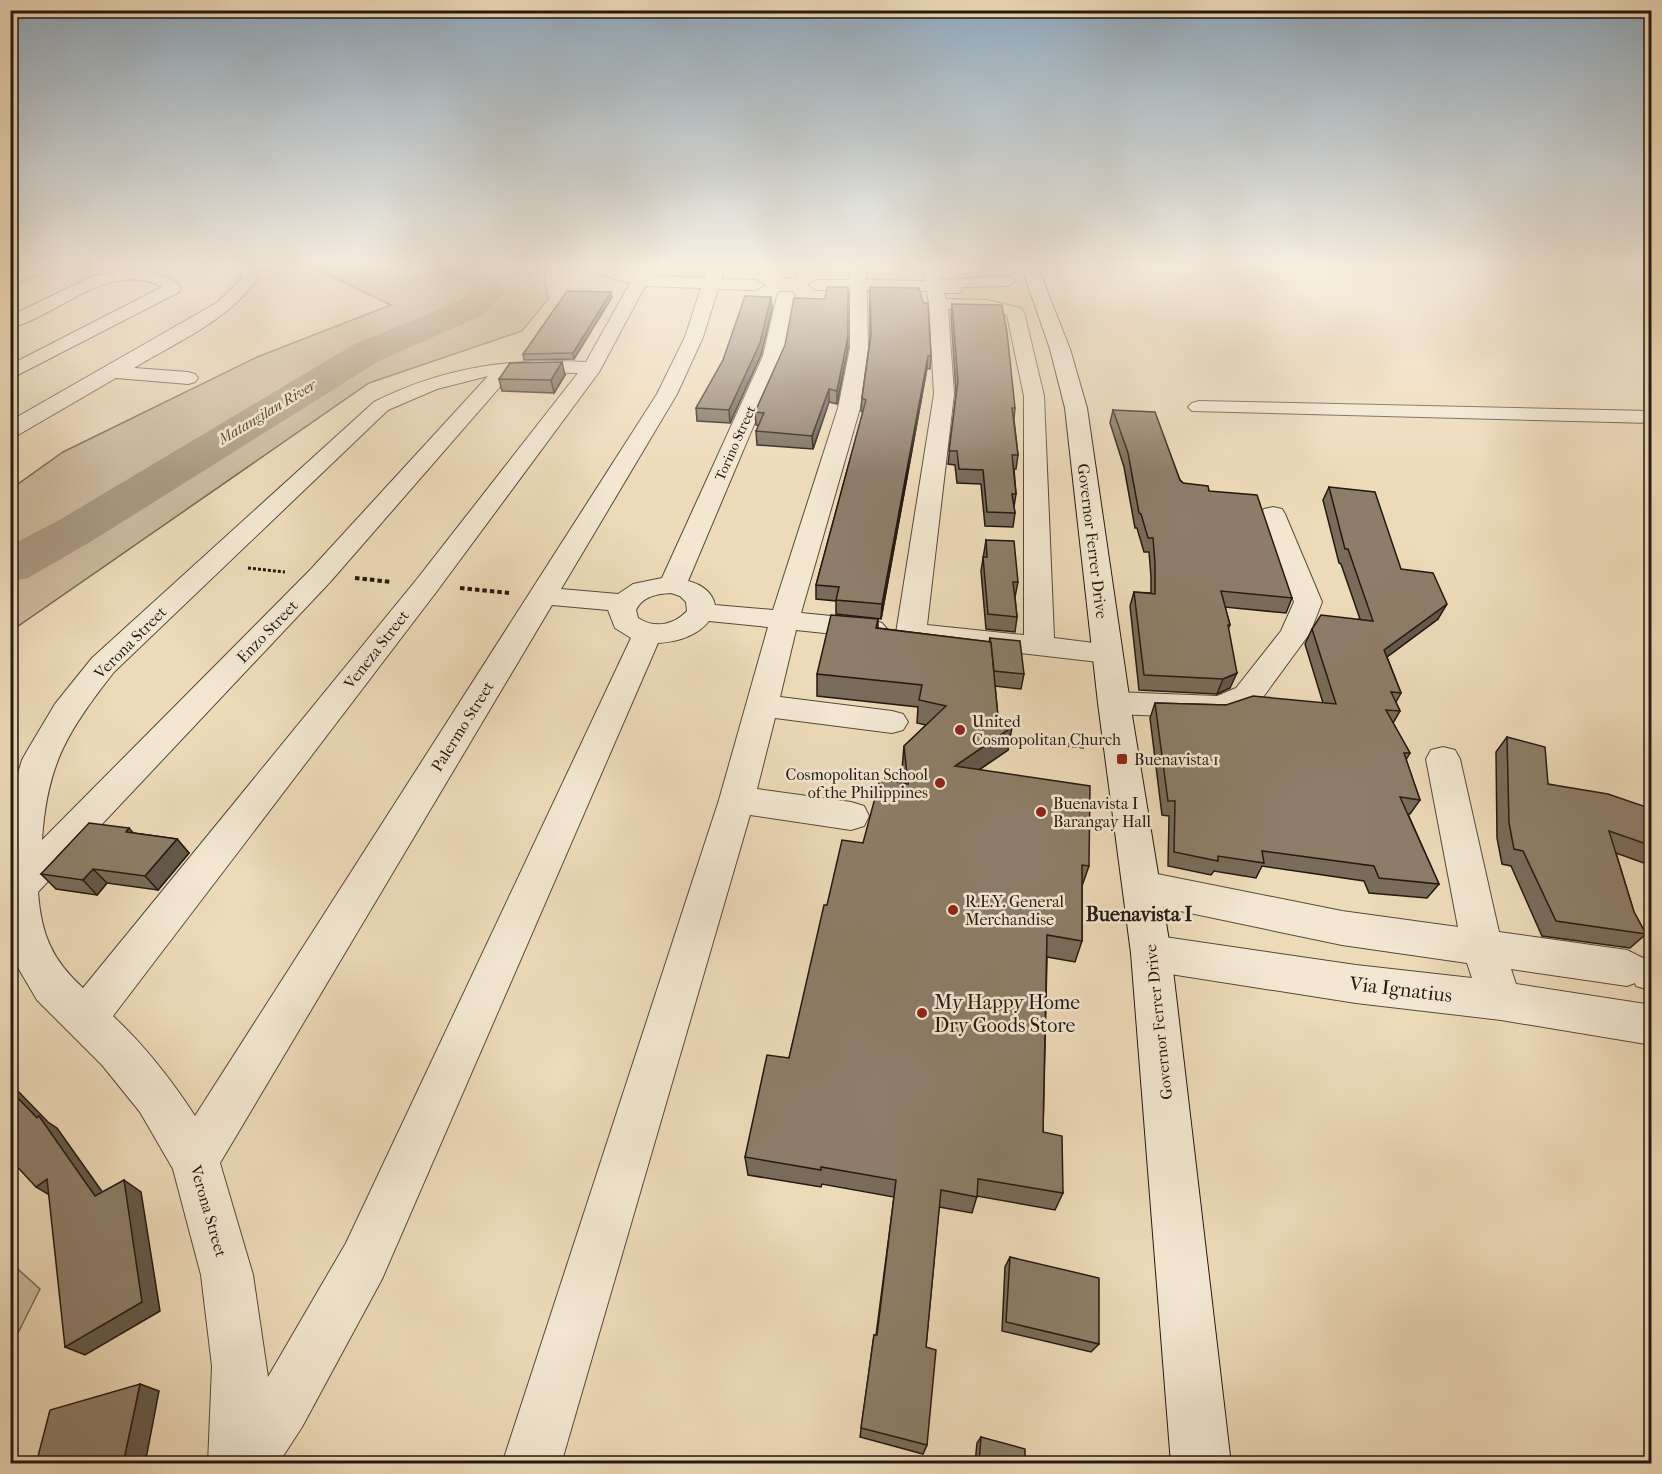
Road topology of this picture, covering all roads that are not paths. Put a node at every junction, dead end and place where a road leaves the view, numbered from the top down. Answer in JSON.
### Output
{"nodes":[{"id":1,"x":79,"y":337,"type":"edge"},
{"id":2,"x":173,"y":337,"type":"edge"},
{"id":3,"x":609,"y":337,"type":"edge"},
{"id":4,"x":694,"y":337,"type":"edge"},
{"id":5,"x":774,"y":337,"type":"edge"},
{"id":6,"x":860,"y":337,"type":"edge"},
{"id":7,"x":939,"y":337,"type":"edge"},
{"id":8,"x":1021,"y":337,"type":"edge"},
{"id":9,"x":1053,"y":337,"type":"edge"},
{"id":10,"x":506,"y":368,"type":"junction"},
{"id":11,"x":592,"y":368,"type":"junction"},
{"id":12,"x":115,"y":372,"type":"junction"},
{"id":13,"x":10,"y":373,"type":"edge"},
{"id":14,"x":188,"y":378,"type":"dead end"},
{"id":15,"x":1199,"y":407,"type":"dead end"},
{"id":16,"x":1652,"y":417,"type":"edge"},
{"id":17,"x":10,"y":430,"type":"edge"},
{"id":18,"x":1273,"y":514,"type":"dead end"},
{"id":19,"x":672,"y":585,"type":"junction"},
{"id":20,"x":543,"y":596,"type":"junction"},
{"id":21,"x":700,"y":612,"type":"junction"},
{"id":22,"x":636,"y":618,"type":"junction"},
{"id":23,"x":784,"y":621,"type":"junction"},
{"id":24,"x":911,"y":633,"type":"junction"},
{"id":25,"x":1039,"y":646,"type":"junction"},
{"id":26,"x":1107,"y":652,"type":"junction"},
{"id":27,"x":1114,"y":703,"type":"junction"},
{"id":28,"x":762,"y":706,"type":"junction"},
{"id":29,"x":892,"y":722,"type":"dead end"},
{"id":30,"x":1443,"y":759,"type":"dead end"},
{"id":31,"x":737,"y":800,"type":"junction"},
{"id":32,"x":850,"y":816,"type":"dead end"},
{"id":33,"x":1142,"y":886,"type":"junction"},
{"id":34,"x":19,"y":887,"type":"junction"},
{"id":35,"x":1342,"y":928,"type":"junction"},
{"id":36,"x":1483,"y":950,"type":"junction"},
{"id":37,"x":1151,"y":953,"type":"junction"},
{"id":38,"x":1643,"y":971,"type":"edge"},
{"id":39,"x":1356,"y":984,"type":"junction"},
{"id":40,"x":1501,"y":1001,"type":"junction"},
{"id":41,"x":85,"y":1018,"type":"junction"},
{"id":42,"x":1652,"y":1025,"type":"edge"},
{"id":43,"x":195,"y":1160,"type":"junction"},
{"id":44,"x":238,"y":1464,"type":"edge"},
{"id":45,"x":243,"y":1464,"type":"edge"},
{"id":46,"x":531,"y":1464,"type":"edge"},
{"id":47,"x":1201,"y":1464,"type":"edge"}],
"edges":[{"from":1,"to":13,"type":"street"},
{"from":2,"to":12,"type":"street"},
{"from":3,"to":11,"type":"street","name":"Veneza Street"},
{"from":4,"to":20,"type":"street","name":"Palermo Street"},
{"from":5,"to":19,"type":"street","name":"Torino Street"},
{"from":6,"to":23,"type":"street"},
{"from":7,"to":24,"type":"street"},
{"from":8,"to":25,"type":"street"},
{"from":9,"to":26,"type":"street","name":"Governor Ferrer Drive"},
{"from":10,"to":11,"type":"street","name":"Verona Street"},
{"from":10,"to":34,"type":"street","name":"Enzo Street"},
{"from":10,"to":34,"type":"street","name":"Verona Street"},
{"from":11,"to":41,"type":"street","name":"Veneza Street"},
{"from":12,"to":14,"type":"street"},
{"from":12,"to":17,"type":"street"},
{"from":15,"to":16,"type":"street"},
{"from":18,"to":27,"type":"street"},
{"from":19,"to":21,"type":"street"},
{"from":19,"to":22,"type":"street"},
{"from":20,"to":22,"type":"street"},
{"from":20,"to":43,"type":"street","name":"Palermo Street"},
{"from":21,"to":22,"type":"street"},
{"from":21,"to":23,"type":"street"},
{"from":22,"to":45,"type":"street"},
{"from":23,"to":24,"type":"street"},
{"from":23,"to":28,"type":"street"},
{"from":24,"to":25,"type":"street"},
{"from":25,"to":26,"type":"street"},
{"from":26,"to":27,"type":"street","name":"Governor Ferrer Drive"},
{"from":27,"to":33,"type":"street","name":"Governor Ferrer Drive"},
{"from":28,"to":29,"type":"street"},
{"from":28,"to":31,"type":"street"},
{"from":30,"to":36,"type":"street"},
{"from":31,"to":32,"type":"street"},
{"from":31,"to":46,"type":"street"},
{"from":33,"to":35,"type":"street"},
{"from":33,"to":37,"type":"street","name":"Governor Ferrer Drive"},
{"from":34,"to":41,"type":"street","name":"Verona Street"},
{"from":35,"to":36,"type":"street"},
{"from":35,"to":39,"type":"street"},
{"from":36,"to":38,"type":"street"},
{"from":36,"to":40,"type":"street"},
{"from":37,"to":39,"type":"street","name":"Via Ignatius"},
{"from":37,"to":47,"type":"street","name":"Governor Ferrer Drive"},
{"from":39,"to":40,"type":"street","name":"Via Ignatius"},
{"from":40,"to":42,"type":"street","name":"Via Ignatius"},
{"from":41,"to":43,"type":"street","name":"Verona Street"},
{"from":43,"to":44,"type":"street","name":"Verona Street"}]}
